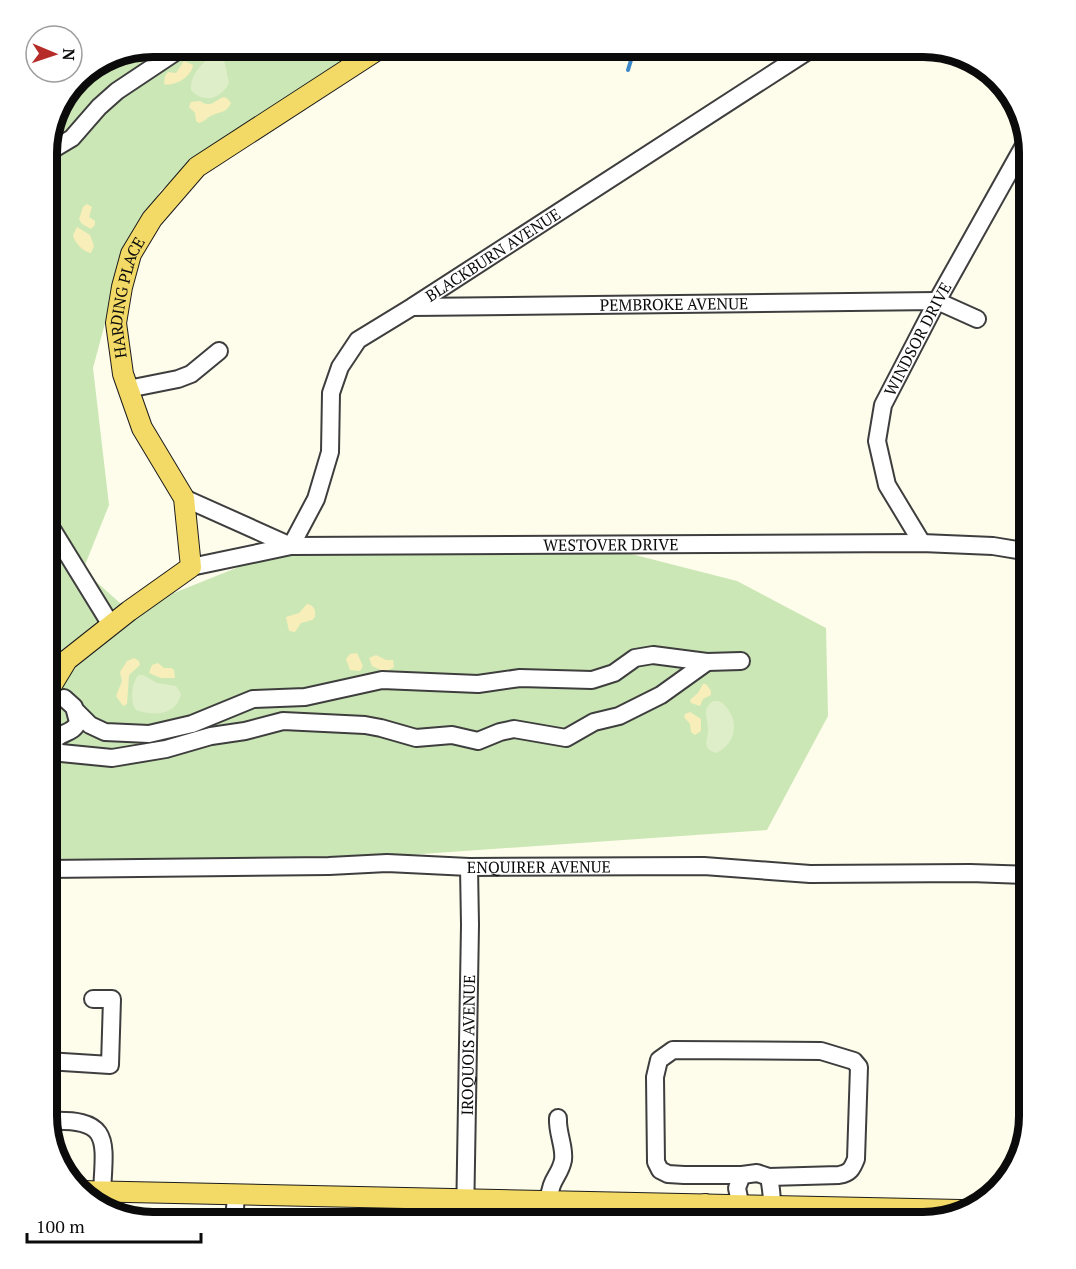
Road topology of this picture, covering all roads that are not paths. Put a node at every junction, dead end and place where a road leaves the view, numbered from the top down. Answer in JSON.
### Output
{"nodes":[{"id":1,"x":167,"y":57,"type":"edge"},
{"id":2,"x":365,"y":57,"type":"edge"},
{"id":3,"x":799,"y":57,"type":"edge"},
{"id":4,"x":57,"y":147,"type":"edge"},
{"id":5,"x":1019,"y":155,"type":"edge"},
{"id":6,"x":937,"y":301,"type":"junction"},
{"id":7,"x":412,"y":307,"type":"junction"},
{"id":8,"x":977,"y":319,"type":"dead end"},
{"id":9,"x":219,"y":351,"type":"dead end"},
{"id":10,"x":128,"y":389,"type":"junction"},
{"id":11,"x":184,"y":498,"type":"junction"},
{"id":12,"x":57,"y":537,"type":"edge"},
{"id":13,"x":922,"y":543,"type":"junction"},
{"id":14,"x":291,"y":546,"type":"junction"},
{"id":15,"x":1019,"y":550,"type":"edge"},
{"id":16,"x":191,"y":567,"type":"junction"},
{"id":17,"x":111,"y":625,"type":"junction"},
{"id":18,"x":741,"y":661,"type":"dead end"},
{"id":19,"x":707,"y":662,"type":"junction"},
{"id":20,"x":57,"y":689,"type":"edge"},
{"id":21,"x":57,"y":696,"type":"edge"},
{"id":22,"x":76,"y":712,"type":"junction"},
{"id":23,"x":57,"y":736,"type":"edge"},
{"id":24,"x":57,"y":751,"type":"edge"},
{"id":25,"x":469,"y":867,"type":"junction"},
{"id":26,"x":57,"y":869,"type":"edge"},
{"id":27,"x":1019,"y":875,"type":"edge"},
{"id":28,"x":93,"y":999,"type":"dead end"},
{"id":29,"x":57,"y":1062,"type":"edge"},
{"id":30,"x":558,"y":1118,"type":"dead end"},
{"id":31,"x":58,"y":1122,"type":"edge"},
{"id":32,"x":742,"y":1176,"type":"junction"},
{"id":33,"x":769,"y":1177,"type":"junction"},
{"id":34,"x":94,"y":1191,"type":"edge"},
{"id":35,"x":102,"y":1191,"type":"junction"},
{"id":36,"x":236,"y":1195,"type":"junction"},
{"id":37,"x":466,"y":1198,"type":"junction"},
{"id":38,"x":549,"y":1200,"type":"junction"},
{"id":39,"x":937,"y":1210,"type":"edge"},
{"id":40,"x":235,"y":1212,"type":"edge"},
{"id":41,"x":465,"y":1212,"type":"edge"},
{"id":42,"x":692,"y":1212,"type":"edge"},
{"id":43,"x":742,"y":1212,"type":"edge"},
{"id":44,"x":769,"y":1212,"type":"edge"},
{"id":45,"x":865,"y":1212,"type":"edge"}],
"edges":[{"from":1,"to":4,"type":"street"},
{"from":2,"to":10,"type":"main road","name":"HARDING PLACE"},
{"from":3,"to":7,"type":"street","name":"BLACKBURN AVENUE"},
{"from":5,"to":6,"type":"street","name":"WINDSOR DRIVE"},
{"from":6,"to":7,"type":"street","name":"PEMBROKE AVENUE"},
{"from":6,"to":8,"type":"street"},
{"from":6,"to":13,"type":"street","name":"WINDSOR DRIVE"},
{"from":7,"to":14,"type":"street","name":"BLACKBURN AVENUE"},
{"from":9,"to":10,"type":"street"},
{"from":10,"to":11,"type":"main road","name":"HARDING PLACE"},
{"from":11,"to":14,"type":"street"},
{"from":11,"to":16,"type":"main road","name":"HARDING PLACE"},
{"from":12,"to":17,"type":"street"},
{"from":13,"to":14,"type":"street","name":"WESTOVER DRIVE"},
{"from":13,"to":15,"type":"street","name":"WESTOVER DRIVE"},
{"from":14,"to":16,"type":"street","name":"WESTOVER DRIVE"},
{"from":16,"to":17,"type":"main road"},
{"from":17,"to":20,"type":"main road"},
{"from":18,"to":19,"type":"street"},
{"from":19,"to":22,"type":"street"},
{"from":19,"to":24,"type":"street"},
{"from":21,"to":22,"type":"street"},
{"from":22,"to":23,"type":"street"},
{"from":25,"to":26,"type":"street","name":"ENQUIRER AVENUE"},
{"from":25,"to":27,"type":"street","name":"ENQUIRER AVENUE"},
{"from":25,"to":37,"type":"street","name":"IROQUOIS AVENUE"},
{"from":28,"to":29,"type":"street"},
{"from":30,"to":38,"type":"street"},
{"from":31,"to":35,"type":"street"},
{"from":32,"to":33,"type":"street"},
{"from":32,"to":33,"type":"street"},
{"from":32,"to":43,"type":"street"},
{"from":33,"to":44,"type":"street"},
{"from":34,"to":35,"type":"main road"},
{"from":35,"to":36,"type":"main road"},
{"from":36,"to":37,"type":"main road"},
{"from":36,"to":40,"type":"street"},
{"from":37,"to":38,"type":"main road"},
{"from":37,"to":41,"type":"street","name":"IROQUOIS AVENUE"},
{"from":38,"to":42,"type":"main road"},
{"from":39,"to":45,"type":"main road"}]}
